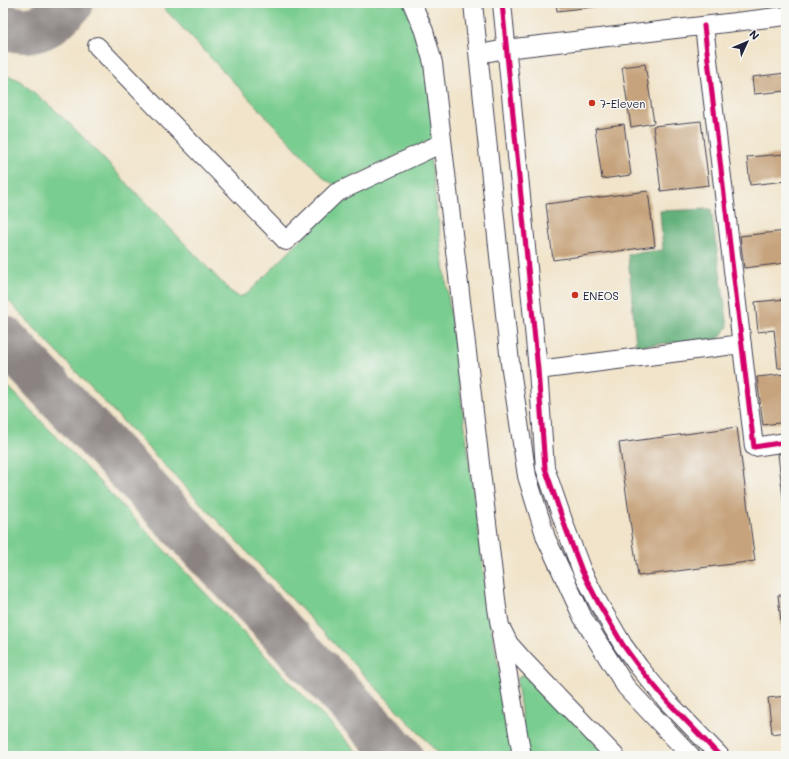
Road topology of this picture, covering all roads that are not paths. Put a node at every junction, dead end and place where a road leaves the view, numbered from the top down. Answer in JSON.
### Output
{"nodes":[{"id":1,"x":412,"y":3,"type":"edge"},
{"id":2,"x":473,"y":3,"type":"edge"},
{"id":3,"x":502,"y":3,"type":"edge"},
{"id":4,"x":786,"y":16,"type":"edge"},
{"id":5,"x":704,"y":26,"type":"junction"},
{"id":6,"x":97,"y":46,"type":"dead end"},
{"id":7,"x":506,"y":49,"type":"junction"},
{"id":8,"x":479,"y":54,"type":"junction"},
{"id":9,"x":442,"y":143,"type":"junction"},
{"id":10,"x":742,"y":344,"type":"junction"},
{"id":11,"x":538,"y":370,"type":"junction"},
{"id":12,"x":786,"y":442,"type":"edge"},
{"id":13,"x":500,"y":626,"type":"junction"},
{"id":14,"x":522,"y":756,"type":"edge"},
{"id":15,"x":615,"y":756,"type":"edge"},
{"id":16,"x":691,"y":756,"type":"edge"},
{"id":17,"x":720,"y":756,"type":"edge"}],
"edges":[{"from":1,"to":9,"type":"street"},
{"from":2,"to":8,"type":"street"},
{"from":3,"to":7,"type":"street"},
{"from":4,"to":5,"type":"street"},
{"from":5,"to":7,"type":"street"},
{"from":5,"to":10,"type":"street"},
{"from":6,"to":9,"type":"street"},
{"from":7,"to":8,"type":"street"},
{"from":7,"to":11,"type":"street"},
{"from":8,"to":16,"type":"street"},
{"from":9,"to":13,"type":"street"},
{"from":10,"to":11,"type":"street"},
{"from":10,"to":12,"type":"street"},
{"from":11,"to":17,"type":"street"},
{"from":13,"to":14,"type":"street"},
{"from":13,"to":15,"type":"street"}]}
